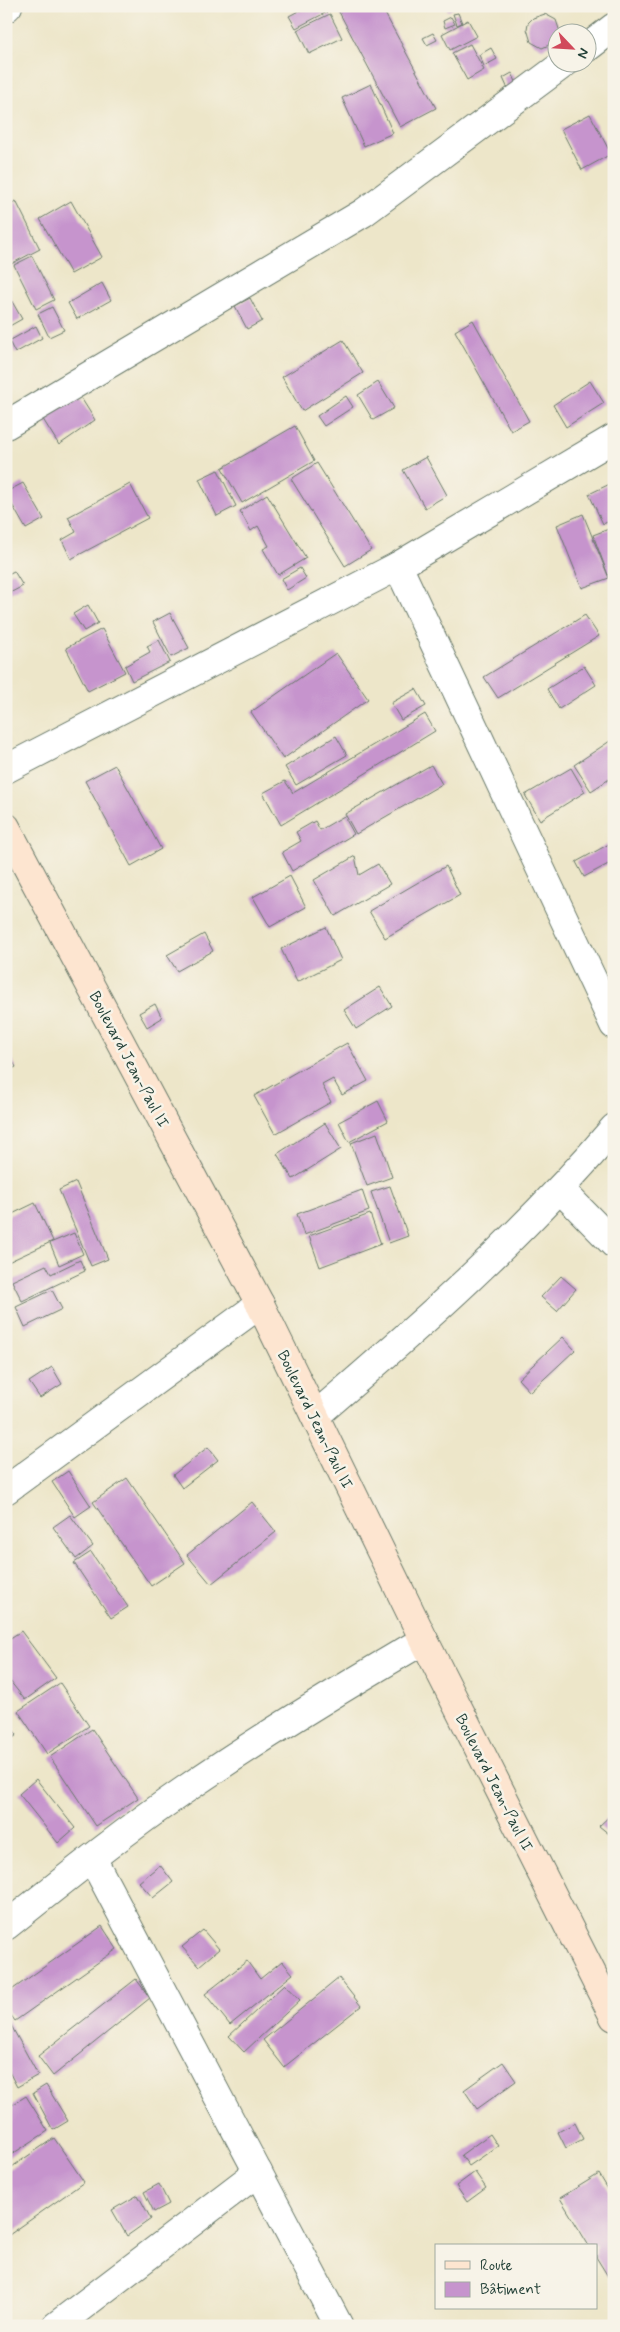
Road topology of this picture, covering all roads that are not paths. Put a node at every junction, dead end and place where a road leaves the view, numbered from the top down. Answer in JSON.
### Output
{"nodes":[{"id":1,"x":614,"y":28,"type":"edge"},
{"id":2,"x":598,"y":40,"type":"edge"},
{"id":3,"x":553,"y":72,"type":"edge"},
{"id":4,"x":6,"y":425,"type":"edge"},
{"id":5,"x":614,"y":438,"type":"edge"},
{"id":6,"x":398,"y":566,"type":"junction"},
{"id":7,"x":6,"y":769,"type":"edge"},
{"id":8,"x":6,"y":827,"type":"edge"},
{"id":9,"x":614,"y":1025,"type":"edge"},
{"id":10,"x":614,"y":1128,"type":"edge"},
{"id":11,"x":560,"y":1189,"type":"junction"},
{"id":12,"x":614,"y":1244,"type":"edge"},
{"id":13,"x":260,"y":1304,"type":"junction"},
{"id":14,"x":316,"y":1416,"type":"junction"},
{"id":15,"x":6,"y":1490,"type":"edge"},
{"id":16,"x":424,"y":1640,"type":"junction"},
{"id":17,"x":92,"y":1858,"type":"junction"},
{"id":18,"x":6,"y":1926,"type":"edge"},
{"id":19,"x":614,"y":2017,"type":"edge"},
{"id":20,"x":258,"y":2172,"type":"junction"},
{"id":21,"x":56,"y":2326,"type":"edge"},
{"id":22,"x":339,"y":2326,"type":"edge"}],
"edges":[{"from":1,"to":2,"type":"street"},
{"from":3,"to":4,"type":"street"},
{"from":5,"to":6,"type":"street"},
{"from":6,"to":7,"type":"street"},
{"from":6,"to":9,"type":"street"},
{"from":8,"to":13,"type":"main road","name":"Boulevard Jean-Paul II"},
{"from":10,"to":11,"type":"street"},
{"from":11,"to":12,"type":"street"},
{"from":11,"to":14,"type":"street"},
{"from":13,"to":14,"type":"main road","name":"Boulevard Jean-Paul II"},
{"from":13,"to":15,"type":"street"},
{"from":14,"to":16,"type":"main road","name":"Boulevard Jean-Paul II"},
{"from":16,"to":17,"type":"street"},
{"from":16,"to":19,"type":"main road","name":"Boulevard Jean-Paul II"},
{"from":17,"to":18,"type":"street"},
{"from":17,"to":20,"type":"street"},
{"from":20,"to":21,"type":"street"},
{"from":20,"to":22,"type":"street"}]}
